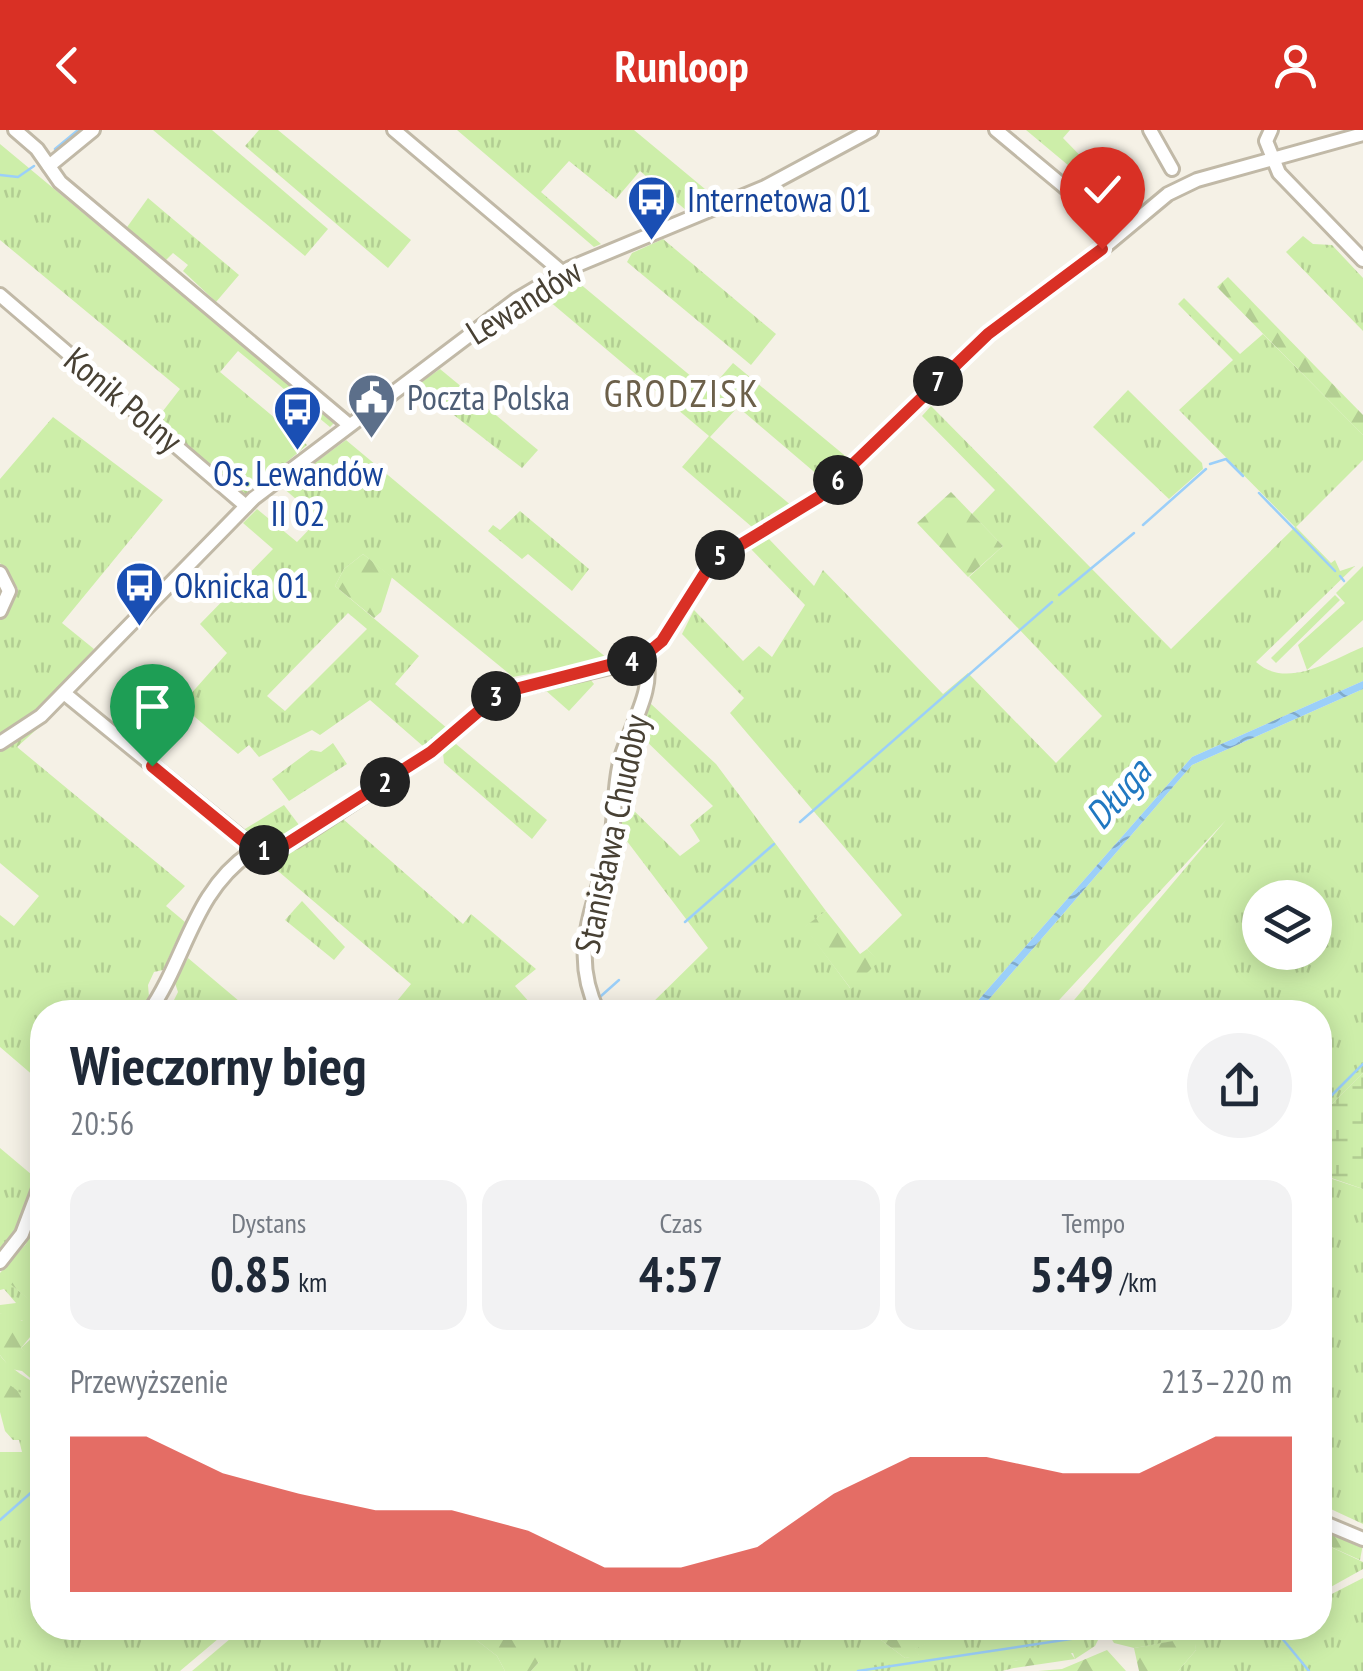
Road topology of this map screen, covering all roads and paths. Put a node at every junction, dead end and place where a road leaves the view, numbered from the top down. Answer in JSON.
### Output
{"nodes":[{"id":1,"x":15,"y":130,"type":"edge"},
{"id":2,"x":93,"y":130,"type":"edge"},
{"id":3,"x":394,"y":130,"type":"edge"},
{"id":4,"x":872,"y":130,"type":"edge"},
{"id":5,"x":996,"y":130,"type":"edge"},
{"id":6,"x":1150,"y":130,"type":"edge"},
{"id":7,"x":1271,"y":130,"type":"edge"},
{"id":8,"x":1363,"y":134,"type":"edge"},
{"id":9,"x":1272,"y":158,"type":"junction"},
{"id":10,"x":49,"y":166,"type":"junction"},
{"id":11,"x":1172,"y":169,"type":"junction"},
{"id":12,"x":1197,"y":180,"type":"junction"},
{"id":13,"x":1168,"y":194,"type":"junction"},
{"id":14,"x":1120,"y":233,"type":"junction"},
{"id":15,"x":1363,"y":260,"type":"edge"},
{"id":16,"x":562,"y":272,"type":"junction"},
{"id":17,"x":0,"y":295,"type":"edge"},
{"id":18,"x":348,"y":424,"type":"junction"},
{"id":19,"x":246,"y":506,"type":"junction"},
{"id":20,"x":0,"y":573,"type":"edge"},
{"id":21,"x":0,"y":611,"type":"edge"},
{"id":22,"x":644,"y":656,"type":"junction"},
{"id":23,"x":64,"y":692,"type":"junction"},
{"id":24,"x":0,"y":743,"type":"edge"},
{"id":25,"x":254,"y":850,"type":"junction"},
{"id":26,"x":155,"y":1000,"type":"edge"},
{"id":27,"x":594,"y":1000,"type":"edge"},
{"id":28,"x":30,"y":1212,"type":"edge"},
{"id":29,"x":0,"y":1262,"type":"edge"},
{"id":30,"x":1332,"y":1526,"type":"edge"},
{"id":31,"x":1363,"y":1538,"type":"edge"}],
"edges":[{"from":1,"to":10,"type":"street"},
{"from":2,"to":10,"type":"street"},
{"from":3,"to":16,"type":"street"},
{"from":4,"to":16,"type":"street","name":"Lewandów"},
{"from":5,"to":14,"type":"street"},
{"from":6,"to":11,"type":"street"},
{"from":7,"to":9,"type":"street"},
{"from":8,"to":9,"type":"street"},
{"from":9,"to":12,"type":"street"},
{"from":9,"to":15,"type":"street"},
{"from":10,"to":18,"type":"street"},
{"from":11,"to":12,"type":"street"},
{"from":11,"to":13,"type":"street"},
{"from":12,"to":13,"type":"street"},
{"from":13,"to":14,"type":"street"},
{"from":14,"to":22,"type":"street"},
{"from":16,"to":18,"type":"street","name":"Lewandów"},
{"from":17,"to":19,"type":"street","name":"Konik Polny"},
{"from":18,"to":19,"type":"street","name":"Lewandów"},
{"from":19,"to":23,"type":"street","name":"Lewandów"},
{"from":20,"to":21,"type":"street"},
{"from":22,"to":25,"type":"street"},
{"from":22,"to":27,"type":"street","name":"Stanisława Chudoby"},
{"from":23,"to":24,"type":"street","name":"Lewandów"},
{"from":23,"to":25,"type":"street"},
{"from":25,"to":26,"type":"street"},
{"from":28,"to":29,"type":"street"},
{"from":30,"to":31,"type":"street"}]}
